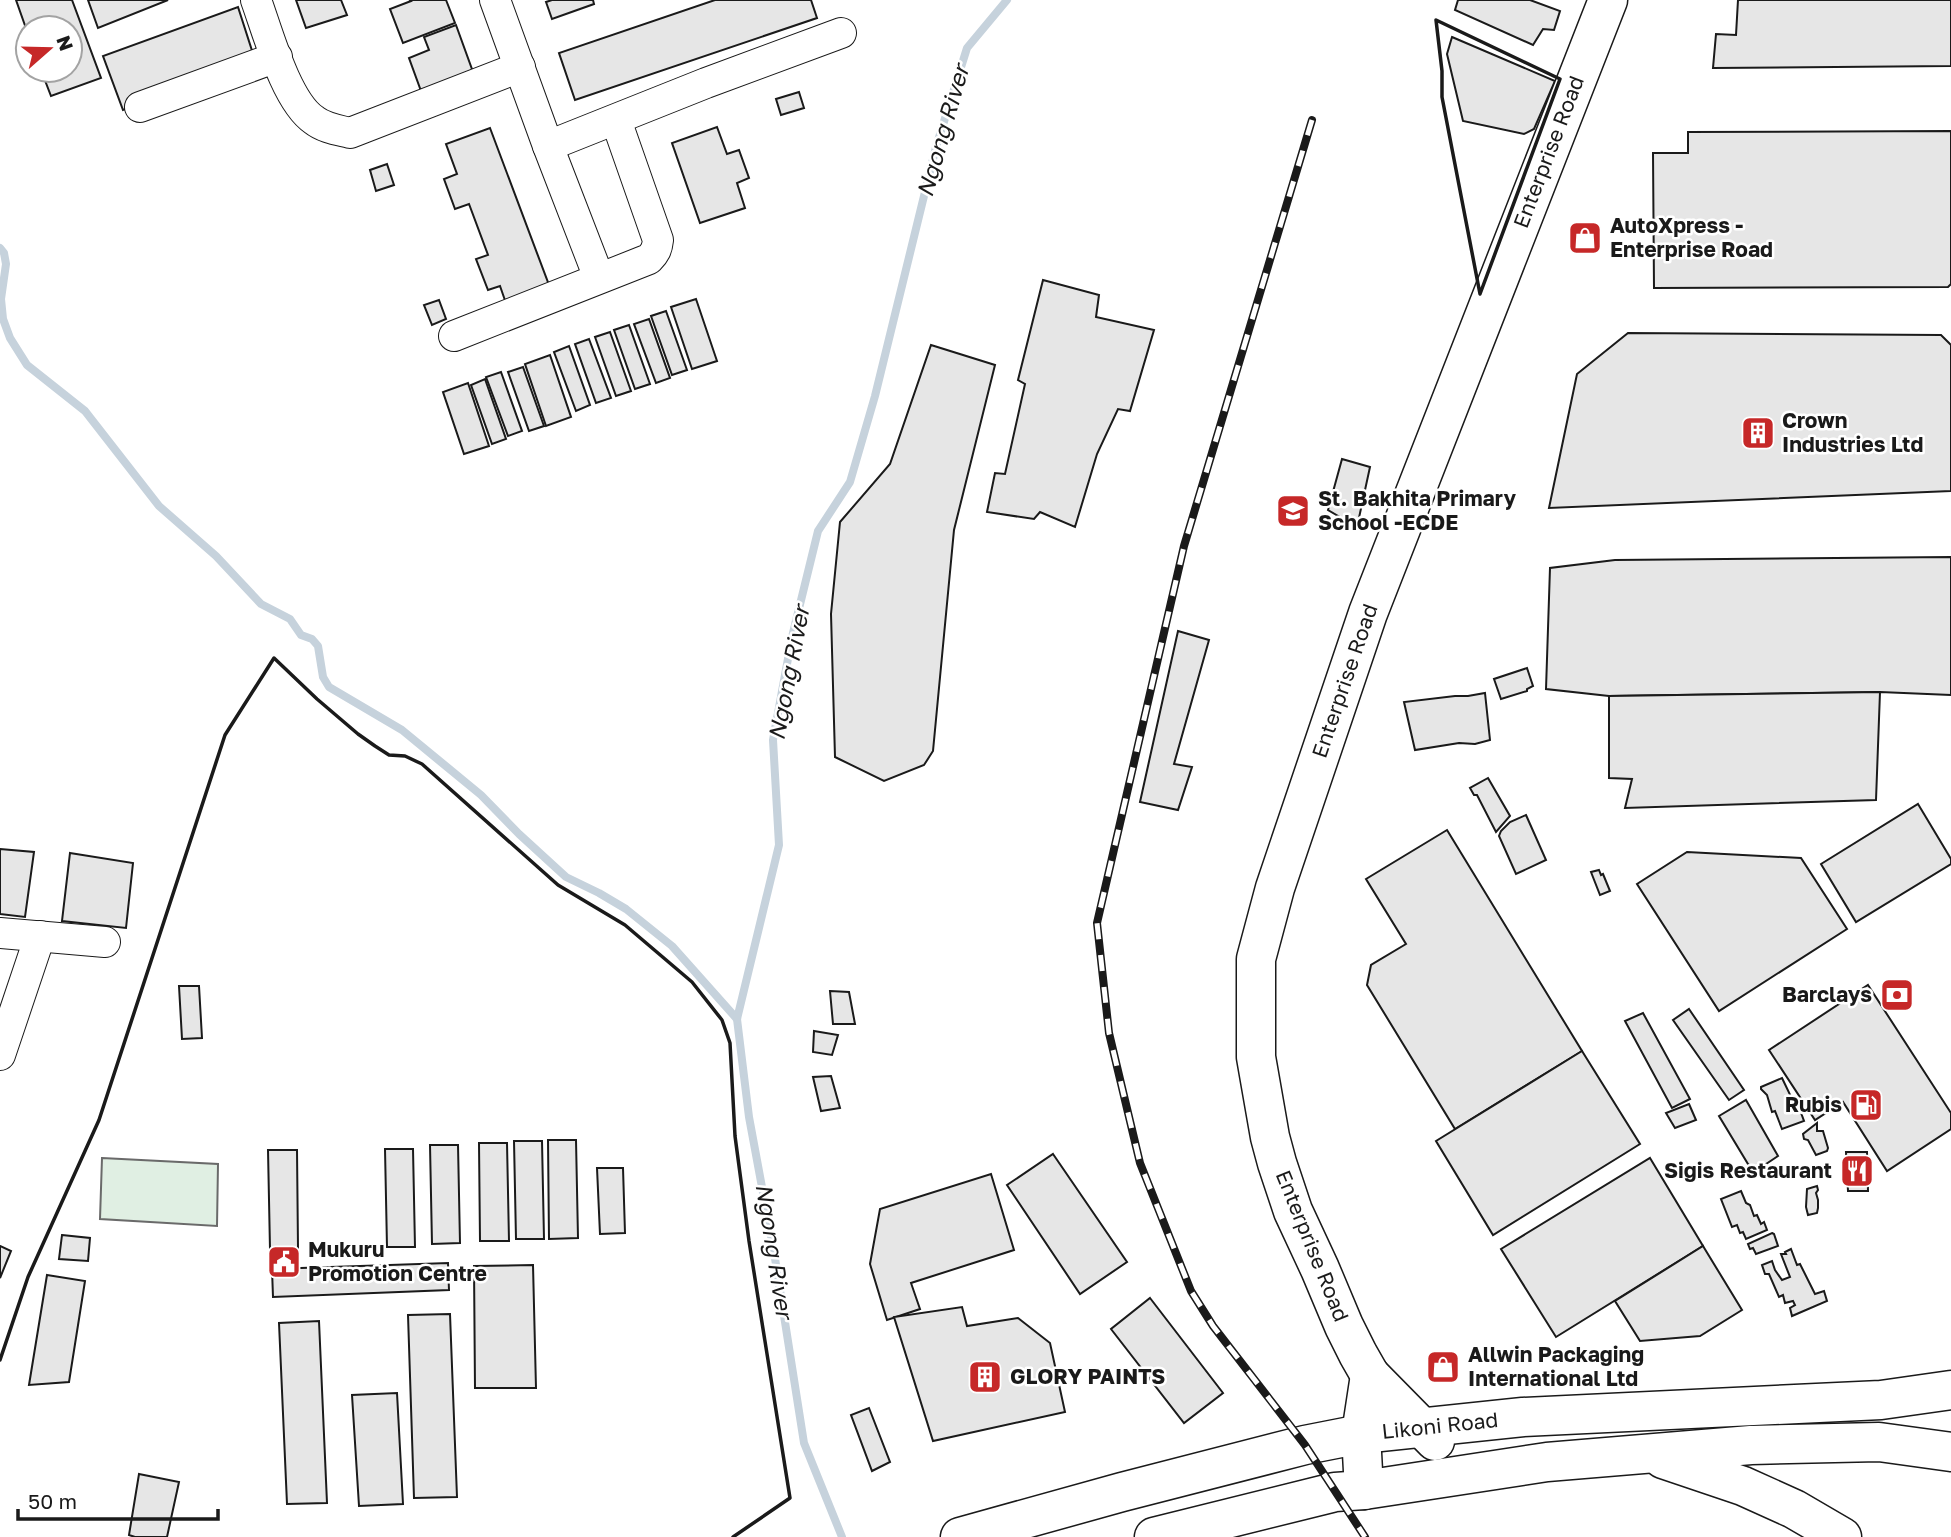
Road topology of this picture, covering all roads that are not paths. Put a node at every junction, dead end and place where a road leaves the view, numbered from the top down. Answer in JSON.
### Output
{"nodes":[{"id":1,"x":256,"y":0,"type":"edge"},
{"id":2,"x":495,"y":0,"type":"edge"},
{"id":3,"x":1608,"y":0,"type":"edge"},
{"id":4,"x":841,"y":33,"type":"dead end"},
{"id":5,"x":277,"y":57,"type":"junction"},
{"id":6,"x":520,"y":67,"type":"junction"},
{"id":7,"x":141,"y":107,"type":"dead end"},
{"id":8,"x":616,"y":120,"type":"junction"},
{"id":9,"x":548,"y":146,"type":"junction"},
{"id":10,"x":600,"y":278,"type":"junction"},
{"id":11,"x":454,"y":336,"type":"dead end"},
{"id":12,"x":0,"y":933,"type":"edge"},
{"id":13,"x":40,"y":936,"type":"junction"},
{"id":14,"x":106,"y":942,"type":"dead end"},
{"id":15,"x":0,"y":1055,"type":"edge"},
{"id":16,"x":1370,"y":1375,"type":"junction"},
{"id":17,"x":1942,"y":1392,"type":"edge"},
{"id":18,"x":1420,"y":1428,"type":"junction"},
{"id":19,"x":1361,"y":1434,"type":"junction"},
{"id":20,"x":1943,"y":1450,"type":"edge"},
{"id":21,"x":1648,"y":1454,"type":"junction"},
{"id":22,"x":1469,"y":1474,"type":"junction"},
{"id":23,"x":1364,"y":1490,"type":"junction"},
{"id":24,"x":960,"y":1537,"type":"edge"},
{"id":25,"x":1154,"y":1537,"type":"edge"},
{"id":26,"x":1842,"y":1537,"type":"edge"}],
"edges":[{"from":1,"to":5,"type":"street"},
{"from":2,"to":6,"type":"street"},
{"from":3,"to":16,"type":"main road","name":"Enterprise Road"},
{"from":4,"to":8,"type":"street"},
{"from":5,"to":6,"type":"street"},
{"from":5,"to":7,"type":"street"},
{"from":6,"to":9,"type":"street"},
{"from":8,"to":9,"type":"street"},
{"from":8,"to":10,"type":"street"},
{"from":9,"to":10,"type":"street"},
{"from":10,"to":11,"type":"street"},
{"from":12,"to":13,"type":"street"},
{"from":13,"to":14,"type":"street"},
{"from":13,"to":15,"type":"street"},
{"from":16,"to":18,"type":"main road","name":"Enterprise Road"},
{"from":16,"to":19,"type":"main road"},
{"from":17,"to":18,"type":"main road","name":"Likoni Road"},
{"from":17,"to":20,"type":"main road","name":"Likoni Road"},
{"from":18,"to":19,"type":"main road","name":"Likoni Road"},
{"from":18,"to":22,"type":"main road","name":"Enterprise Road"},
{"from":19,"to":23,"type":"main road"},
{"from":19,"to":24,"type":"main road","name":"Likoni Road"},
{"from":20,"to":21,"type":"main road","name":"Likoni Road"},
{"from":21,"to":22,"type":"main road","name":"Likoni Road"},
{"from":21,"to":26,"type":"main road"},
{"from":22,"to":23,"type":"main road","name":"Likoni Road"},
{"from":23,"to":25,"type":"main road","name":"Likoni Road"}]}
